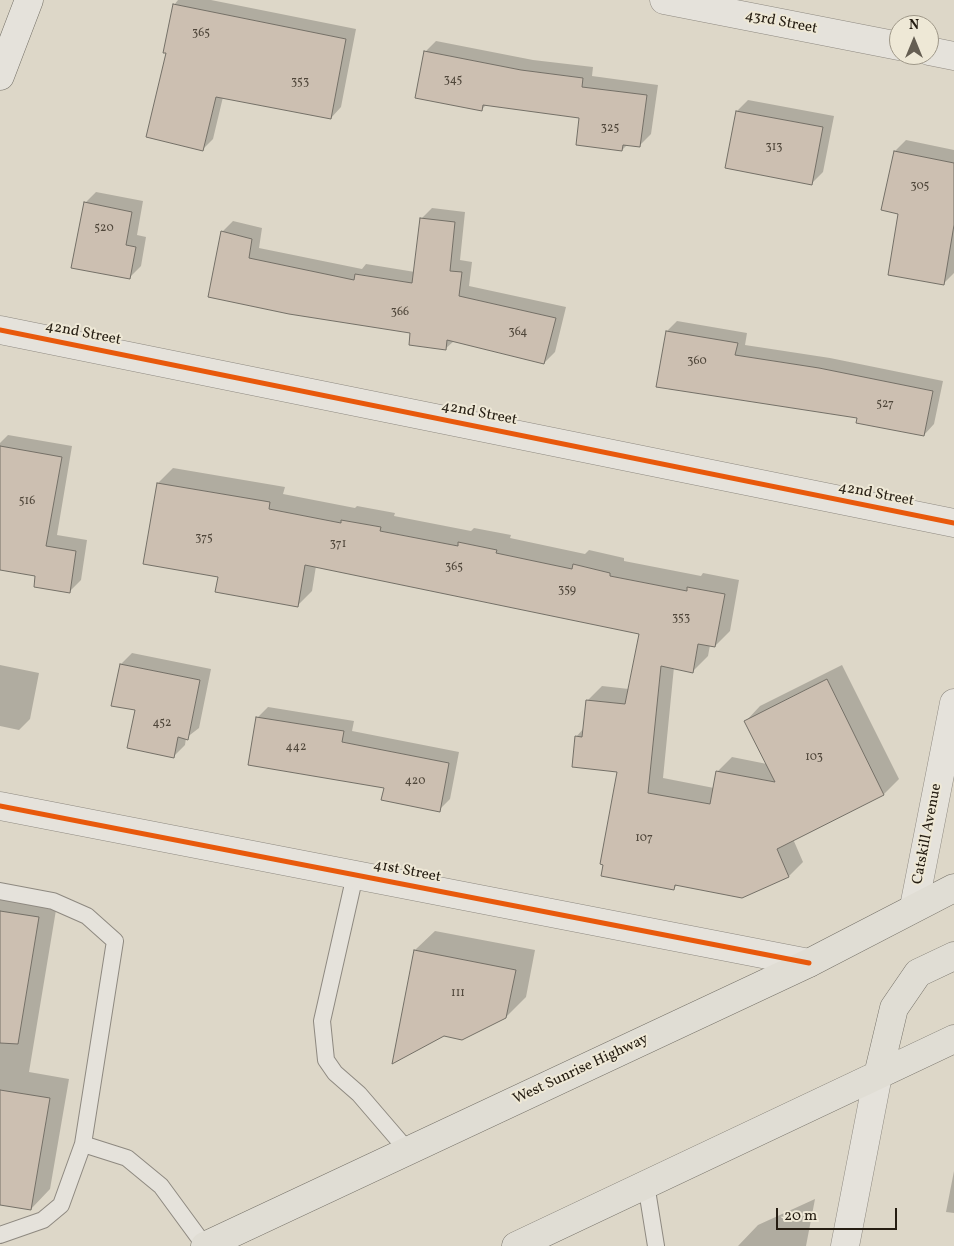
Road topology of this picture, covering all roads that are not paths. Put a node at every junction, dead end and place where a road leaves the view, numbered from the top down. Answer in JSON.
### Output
{"nodes":[{"id":1,"x":30,"y":0,"type":"edge"},
{"id":2,"x":664,"y":0,"type":"edge"},
{"id":3,"x":889,"y":44,"type":"edge"},
{"id":4,"x":939,"y":53,"type":"edge"},
{"id":5,"x":954,"y":56,"type":"edge"},
{"id":6,"x":0,"y":76,"type":"edge"},
{"id":7,"x":0,"y":330,"type":"edge"},
{"id":8,"x":954,"y":523,"type":"edge"},
{"id":9,"x":954,"y":703,"type":"edge"},
{"id":10,"x":0,"y":806,"type":"edge"},
{"id":11,"x":355,"y":875,"type":"junction"},
{"id":12,"x":954,"y":888,"type":"edge"},
{"id":13,"x":0,"y":891,"type":"edge"},
{"id":14,"x":914,"y":907,"type":"junction"},
{"id":15,"x":954,"y":956,"type":"edge"},
{"id":16,"x":809,"y":962,"type":"junction"},
{"id":17,"x":954,"y":1040,"type":"edge"},
{"id":18,"x":878,"y":1075,"type":"junction"},
{"id":19,"x":82,"y":1144,"type":"junction"},
{"id":20,"x":408,"y":1151,"type":"junction"},
{"id":21,"x":646,"y":1184,"type":"junction"},
{"id":22,"x":575,"y":1218,"type":"junction"},
{"id":23,"x":0,"y":1235,"type":"edge"},
{"id":24,"x":205,"y":1246,"type":"edge"},
{"id":25,"x":516,"y":1246,"type":"edge"},
{"id":26,"x":566,"y":1246,"type":"edge"},
{"id":27,"x":656,"y":1246,"type":"edge"},
{"id":28,"x":845,"y":1246,"type":"edge"}],
"edges":[{"from":1,"to":6,"type":"street"},
{"from":2,"to":3,"type":"street","name":"43rd Street"},
{"from":4,"to":5,"type":"street"},
{"from":7,"to":8,"type":"street","name":"42nd Street"},
{"from":9,"to":14,"type":"street","name":"Catskill Avenue"},
{"from":10,"to":11,"type":"street","name":"41st Street"},
{"from":11,"to":16,"type":"street","name":"41st Street"},
{"from":11,"to":20,"type":"lane"},
{"from":12,"to":14,"type":"highway","name":"West Sunrise Highway"},
{"from":13,"to":19,"type":"lane"},
{"from":14,"to":16,"type":"highway","name":"West Sunrise Highway"},
{"from":15,"to":18,"type":"highway"},
{"from":16,"to":20,"type":"highway","name":"West Sunrise Highway"},
{"from":17,"to":18,"type":"highway"},
{"from":18,"to":21,"type":"highway"},
{"from":18,"to":28,"type":"street"},
{"from":19,"to":23,"type":"lane"},
{"from":19,"to":24,"type":"lane"},
{"from":20,"to":24,"type":"highway","name":"West Sunrise Highway"},
{"from":21,"to":22,"type":"highway"},
{"from":21,"to":27,"type":"lane"},
{"from":22,"to":25,"type":"highway"},
{"from":22,"to":26,"type":"highway"}]}
